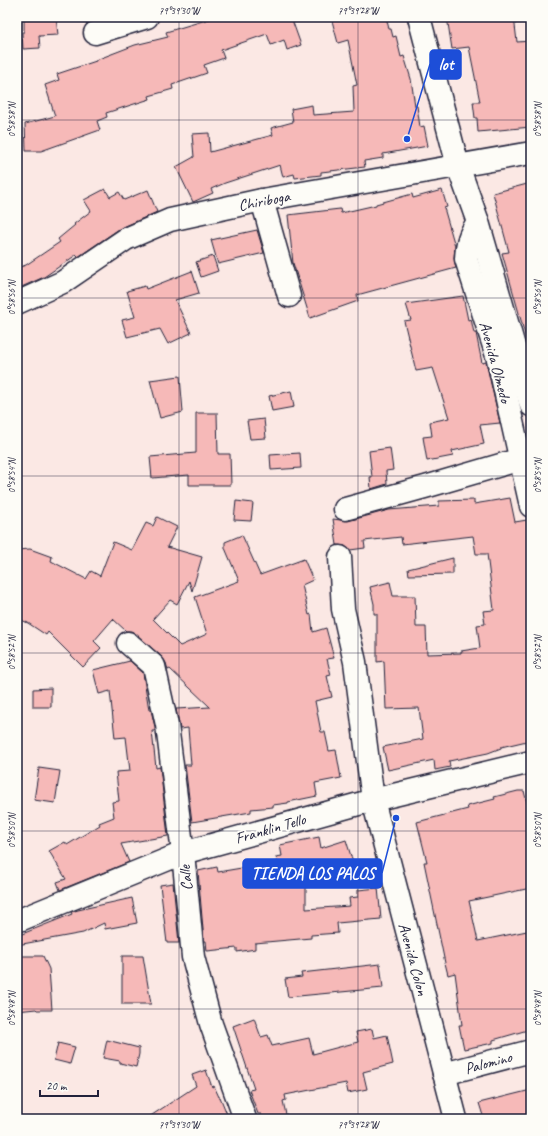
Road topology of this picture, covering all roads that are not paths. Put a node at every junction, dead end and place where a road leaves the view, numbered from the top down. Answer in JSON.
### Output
{"nodes":[{"id":1,"x":147,"y":17,"type":"edge"},
{"id":2,"x":419,"y":17,"type":"edge"},
{"id":3,"x":95,"y":32,"type":"dead end"},
{"id":4,"x":531,"y":153,"type":"edge"},
{"id":5,"x":458,"y":166,"type":"junction"},
{"id":6,"x":262,"y":200,"type":"junction"},
{"id":7,"x":478,"y":222,"type":"junction"},
{"id":8,"x":289,"y":296,"type":"dead end"},
{"id":9,"x":17,"y":303,"type":"edge"},
{"id":10,"x":531,"y":405,"type":"edge"},
{"id":11,"x":525,"y":457,"type":"edge"},
{"id":12,"x":531,"y":506,"type":"edge"},
{"id":13,"x":345,"y":508,"type":"dead end"},
{"id":14,"x":340,"y":557,"type":"dead end"},
{"id":15,"x":128,"y":643,"type":"dead end"},
{"id":16,"x":531,"y":762,"type":"edge"},
{"id":17,"x":373,"y":800,"type":"junction"},
{"id":18,"x":183,"y":853,"type":"junction"},
{"id":19,"x":17,"y":921,"type":"edge"},
{"id":20,"x":531,"y":1051,"type":"edge"},
{"id":21,"x":444,"y":1074,"type":"junction"},
{"id":22,"x":245,"y":1119,"type":"edge"},
{"id":23,"x":456,"y":1119,"type":"edge"}],
"edges":[{"from":1,"to":3,"type":"street"},
{"from":2,"to":5,"type":"street","name":"Avenida Olmedo"},
{"from":4,"to":5,"type":"street","name":"Chiriboga"},
{"from":5,"to":6,"type":"street","name":"Chiriboga"},
{"from":5,"to":7,"type":"street","name":"Avenida Olmedo"},
{"from":6,"to":8,"type":"street"},
{"from":6,"to":9,"type":"street","name":"Chiriboga"},
{"from":7,"to":10,"type":"street","name":"Avenida Olmedo"},
{"from":7,"to":11,"type":"street","name":"Avenida Olmedo"},
{"from":11,"to":12,"type":"street","name":"Avenida Olmedo"},
{"from":11,"to":13,"type":"street"},
{"from":14,"to":17,"type":"street","name":"Avenida Colon"},
{"from":15,"to":18,"type":"street","name":"Calle"},
{"from":16,"to":17,"type":"street","name":"Franklin Tello"},
{"from":17,"to":18,"type":"street","name":"Franklin Tello"},
{"from":17,"to":21,"type":"street","name":"Avenida Colon"},
{"from":18,"to":19,"type":"street","name":"Franklin Tello"},
{"from":18,"to":22,"type":"street","name":"Calle"},
{"from":20,"to":21,"type":"street","name":"Palomino"},
{"from":21,"to":23,"type":"street","name":"Avenida Colon"}]}
